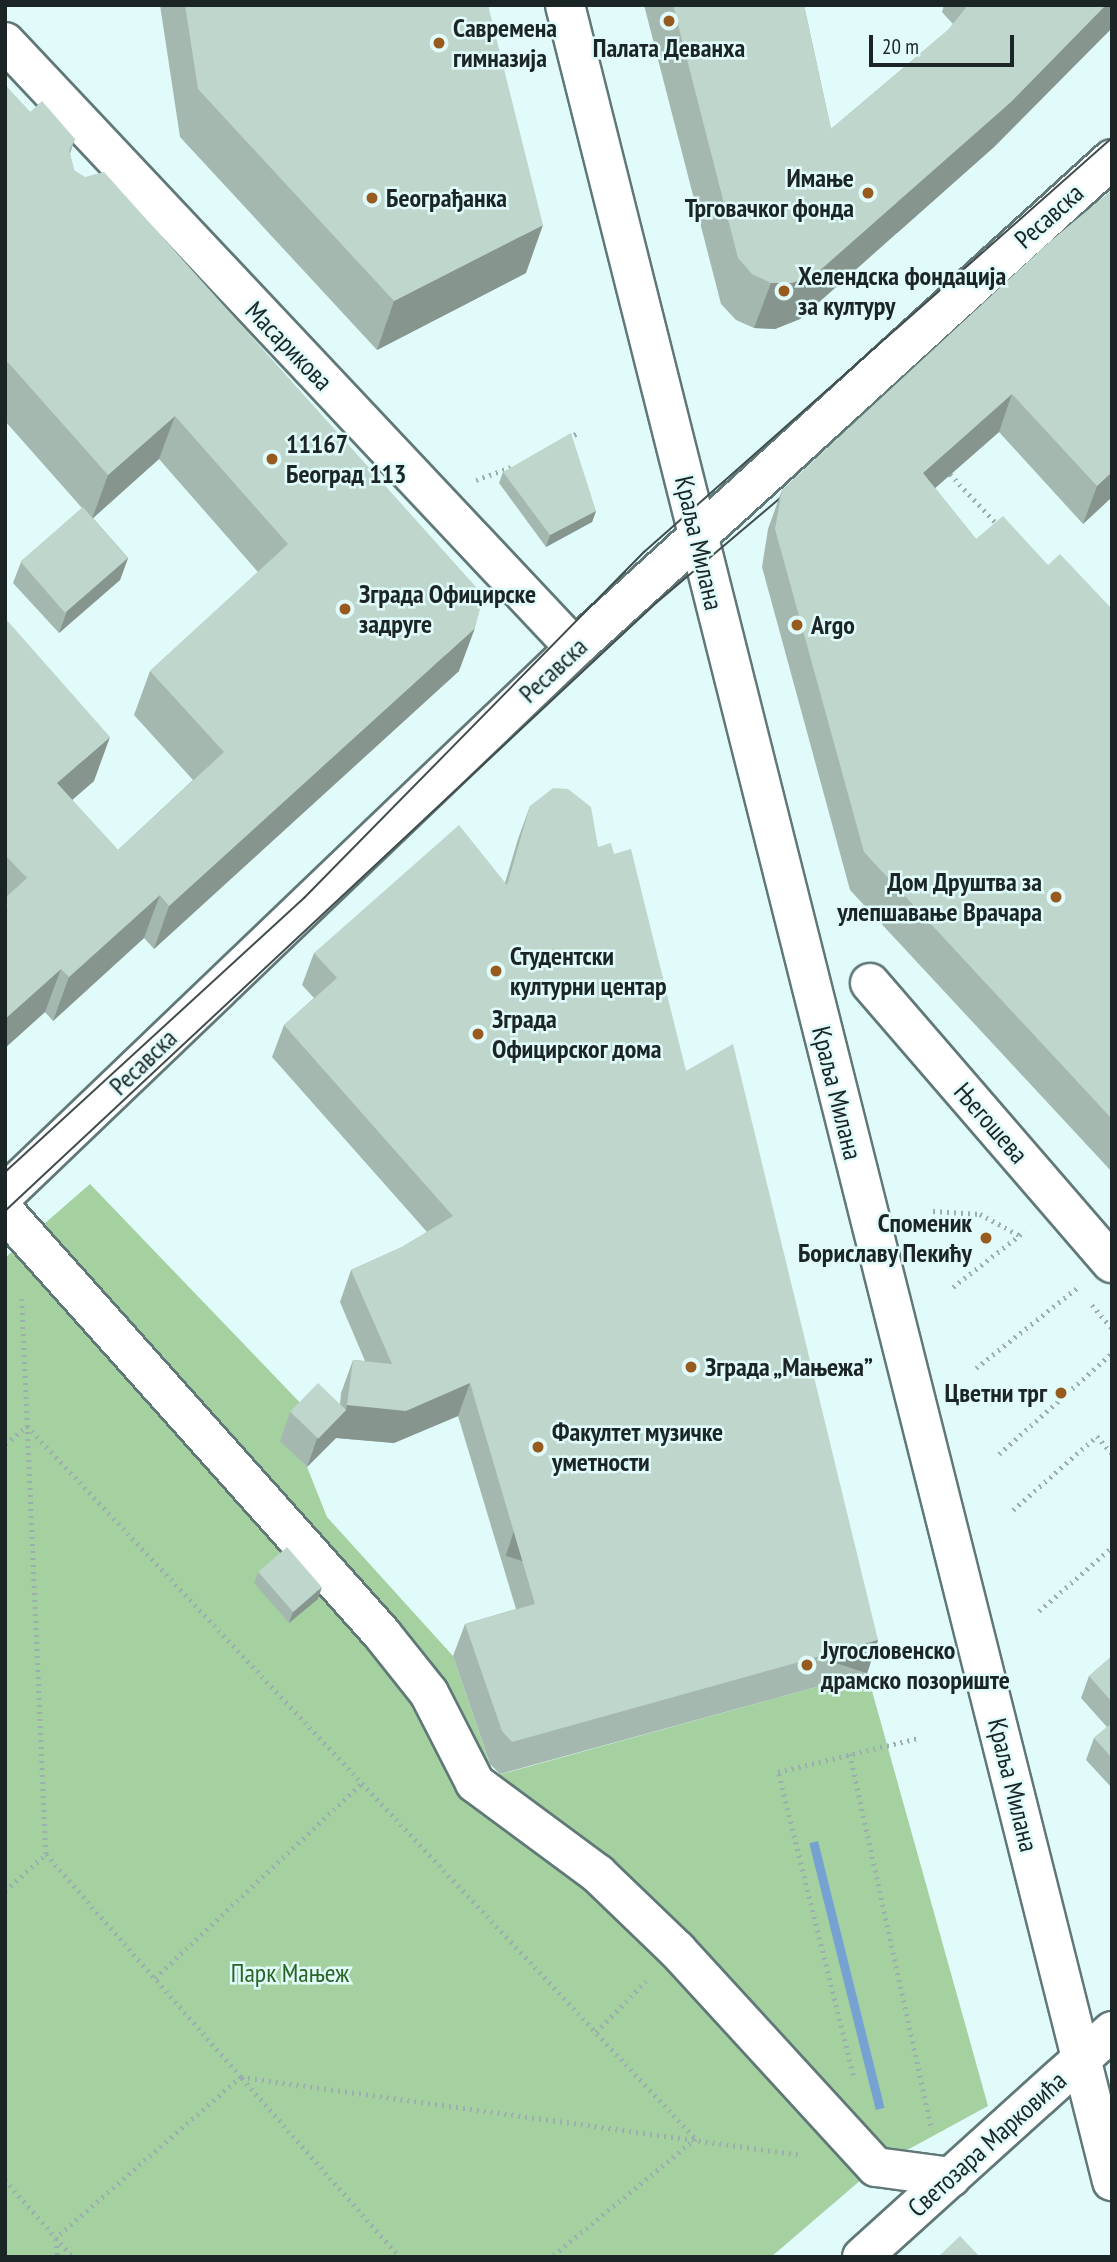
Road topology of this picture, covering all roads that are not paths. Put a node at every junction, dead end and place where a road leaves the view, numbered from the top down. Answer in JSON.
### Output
{"nodes":[{"id":1,"x":565,"y":5,"type":"edge"},
{"id":2,"x":5,"y":43,"type":"edge"},
{"id":3,"x":104,"y":152,"type":"junction"},
{"id":4,"x":1112,"y":159,"type":"edge"},
{"id":5,"x":76,"y":179,"type":"edge"},
{"id":6,"x":698,"y":536,"type":"junction"},
{"id":7,"x":575,"y":648,"type":"junction"},
{"id":8,"x":870,"y":983,"type":"dead end"},
{"id":9,"x":5,"y":1194,"type":"edge"},
{"id":10,"x":5,"y":1212,"type":"edge"},
{"id":11,"x":1112,"y":1263,"type":"edge"},
{"id":12,"x":1112,"y":2031,"type":"edge"},
{"id":13,"x":1082,"y":2058,"type":"junction"},
{"id":14,"x":951,"y":2177,"type":"junction"},
{"id":15,"x":1112,"y":2181,"type":"edge"},
{"id":16,"x":862,"y":2257,"type":"edge"}],
"edges":[{"from":1,"to":6,"type":"street","name":"Краља Милана"},
{"from":2,"to":3,"type":"street","name":"Масарикова"},
{"from":3,"to":5,"type":"street"},
{"from":3,"to":7,"type":"street","name":"Масарикова"},
{"from":4,"to":6,"type":"street","name":"Ресавска"},
{"from":6,"to":7,"type":"street","name":"Ресавска"},
{"from":6,"to":13,"type":"street","name":"Краља Милана"},
{"from":7,"to":9,"type":"street","name":"Ресавска"},
{"from":8,"to":11,"type":"street","name":"Његошева"},
{"from":10,"to":14,"type":"street"},
{"from":12,"to":13,"type":"street","name":"Светозара Марковића"},
{"from":13,"to":14,"type":"street","name":"Светозара Марковића"},
{"from":13,"to":15,"type":"street","name":"Краља Милана"},
{"from":14,"to":16,"type":"street","name":"Светозара Марковића"}]}
